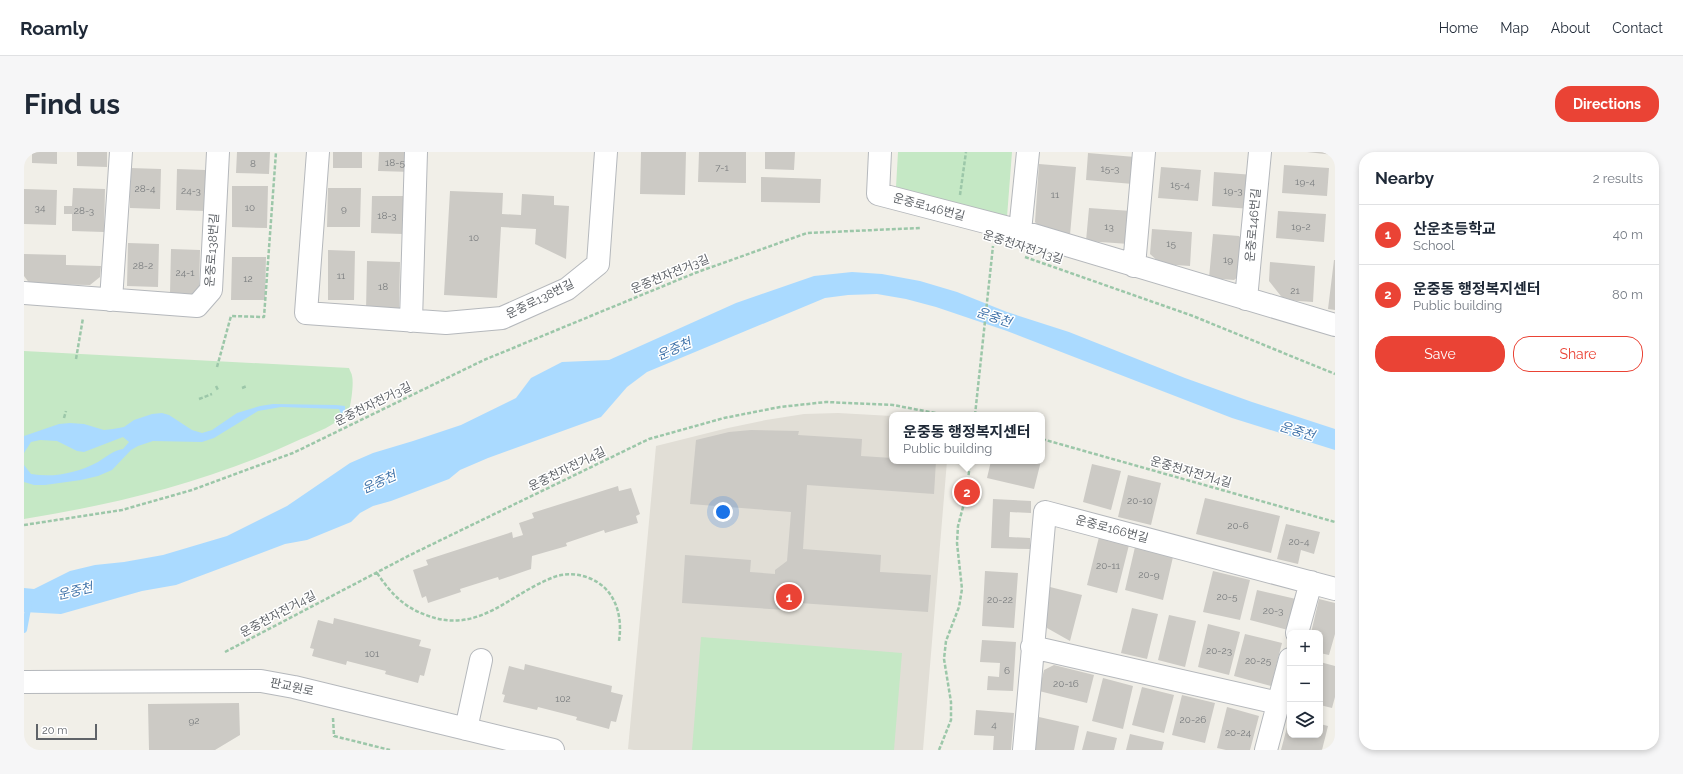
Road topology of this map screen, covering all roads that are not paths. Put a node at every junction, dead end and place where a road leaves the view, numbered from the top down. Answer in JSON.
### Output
{"nodes":[{"id":1,"x":121,"y":152,"type":"edge"},
{"id":2,"x":218,"y":152,"type":"edge"},
{"id":3,"x":318,"y":152,"type":"edge"},
{"id":4,"x":416,"y":152,"type":"edge"},
{"id":5,"x":606,"y":152,"type":"edge"},
{"id":6,"x":880,"y":152,"type":"edge"},
{"id":7,"x":1028,"y":152,"type":"edge"},
{"id":8,"x":1144,"y":152,"type":"edge"},
{"id":9,"x":1260,"y":152,"type":"edge"},
{"id":10,"x":1020,"y":232,"type":"junction"},
{"id":11,"x":1134,"y":266,"type":"junction"},
{"id":12,"x":24,"y":293,"type":"edge"},
{"id":13,"x":1246,"y":299,"type":"junction"},
{"id":14,"x":111,"y":300,"type":"junction"},
{"id":15,"x":411,"y":321,"type":"junction"},
{"id":16,"x":1335,"y":324,"type":"edge"},
{"id":17,"x":1311,"y":582,"type":"junction"},
{"id":18,"x":1335,"y":590,"type":"edge"},
{"id":19,"x":1298,"y":630,"type":"edge"},
{"id":20,"x":1032,"y":647,"type":"junction"},
{"id":21,"x":481,"y":660,"type":"dead end"},
{"id":22,"x":1288,"y":666,"type":"edge"},
{"id":23,"x":24,"y":682,"type":"edge"},
{"id":24,"x":1278,"y":703,"type":"junction"},
{"id":25,"x":466,"y":729,"type":"junction"},
{"id":26,"x":553,"y":750,"type":"edge"},
{"id":27,"x":1024,"y":750,"type":"edge"},
{"id":28,"x":1266,"y":750,"type":"edge"}],
"edges":[{"from":1,"to":14,"type":"street"},
{"from":2,"to":14,"type":"street","name":"운중로138번길"},
{"from":3,"to":15,"type":"street","name":"운중로138번길"},
{"from":4,"to":15,"type":"street"},
{"from":5,"to":15,"type":"street","name":"운중로138번길"},
{"from":6,"to":10,"type":"street","name":"운중로146번길"},
{"from":7,"to":10,"type":"street"},
{"from":8,"to":11,"type":"street"},
{"from":9,"to":13,"type":"street","name":"운중로146번길"},
{"from":10,"to":11,"type":"street","name":"운중로146번길"},
{"from":11,"to":13,"type":"street","name":"운중로146번길"},
{"from":12,"to":14,"type":"street","name":"운중로138번길"},
{"from":13,"to":16,"type":"street","name":"운중로146번길"},
{"from":17,"to":18,"type":"street","name":"운중로166번길"},
{"from":17,"to":19,"type":"street"},
{"from":17,"to":20,"type":"street","name":"운중로166번길"},
{"from":20,"to":24,"type":"street"},
{"from":20,"to":27,"type":"street","name":"운중로166번길"},
{"from":21,"to":25,"type":"street"},
{"from":22,"to":24,"type":"street"},
{"from":23,"to":25,"type":"street","name":"판교원로"},
{"from":24,"to":28,"type":"street"},
{"from":25,"to":26,"type":"street","name":"판교원로"}]}
